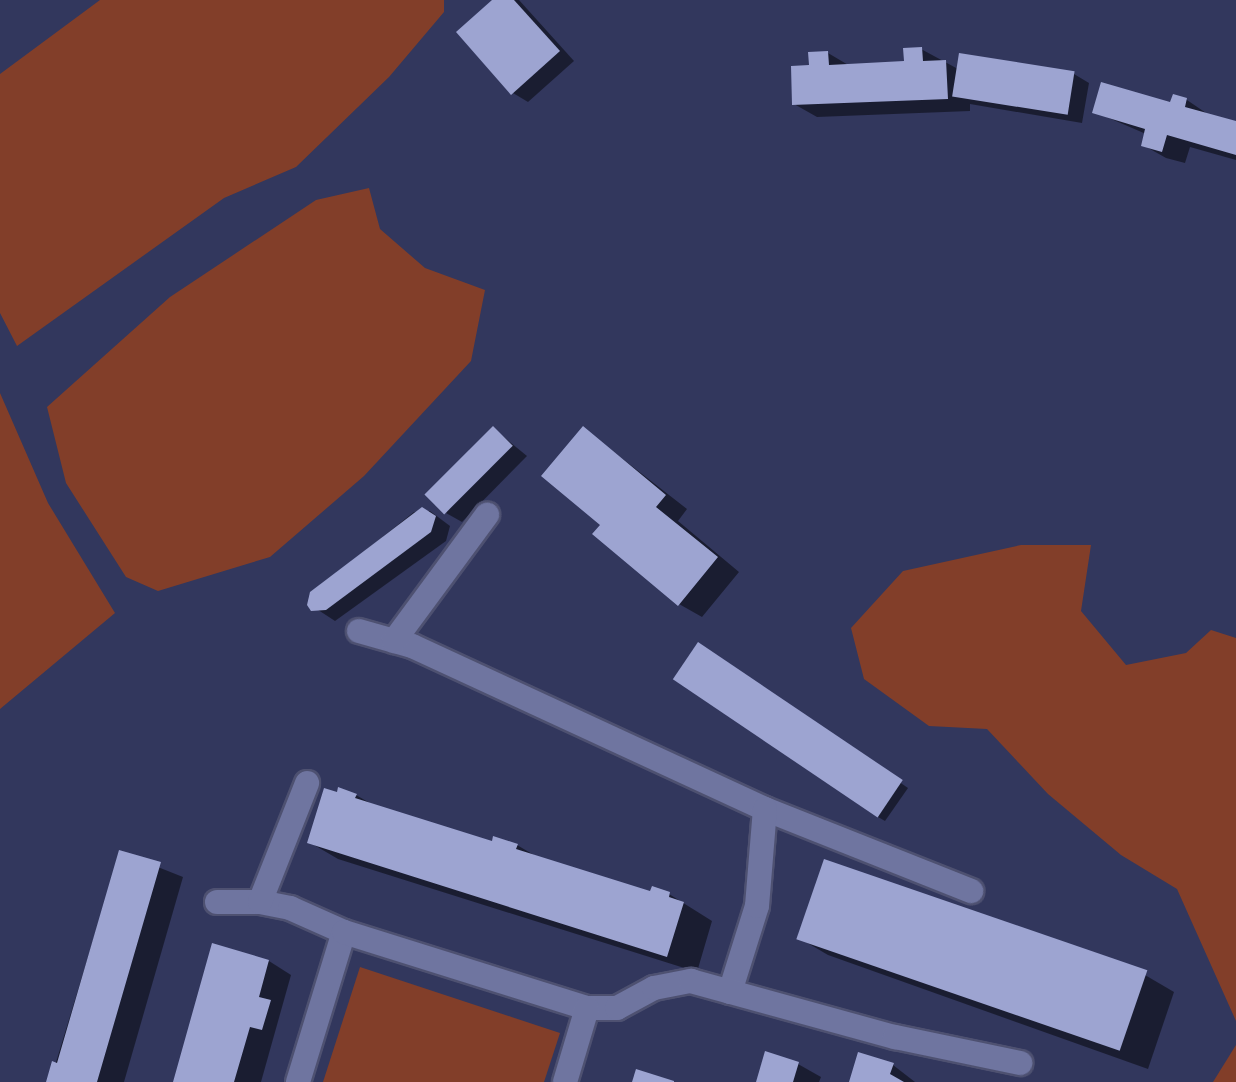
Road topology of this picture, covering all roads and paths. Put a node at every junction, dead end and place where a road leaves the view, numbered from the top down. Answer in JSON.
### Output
{"nodes":[{"id":1,"x":487,"y":515,"type":"dead end"},
{"id":2,"x":359,"y":631,"type":"dead end"},
{"id":3,"x":394,"y":641,"type":"junction"},
{"id":4,"x":307,"y":783,"type":"dead end"},
{"id":5,"x":765,"y":809,"type":"junction"},
{"id":6,"x":971,"y":891,"type":"dead end"},
{"id":7,"x":217,"y":902,"type":"dead end"},
{"id":8,"x":260,"y":902,"type":"junction"},
{"id":9,"x":344,"y":932,"type":"junction"},
{"id":10,"x":730,"y":992,"type":"junction"},
{"id":11,"x":587,"y":1008,"type":"junction"},
{"id":12,"x":1020,"y":1063,"type":"dead end"},
{"id":13,"x":298,"y":1082,"type":"edge"},
{"id":14,"x":565,"y":1082,"type":"edge"}],
"edges":[{"from":1,"to":3,"type":"lane"},
{"from":2,"to":3,"type":"lane"},
{"from":3,"to":5,"type":"lane"},
{"from":4,"to":8,"type":"lane"},
{"from":5,"to":6,"type":"lane"},
{"from":5,"to":10,"type":"lane"},
{"from":7,"to":8,"type":"lane"},
{"from":8,"to":9,"type":"lane"},
{"from":9,"to":11,"type":"lane"},
{"from":9,"to":13,"type":"lane"},
{"from":10,"to":11,"type":"lane"},
{"from":10,"to":12,"type":"lane"},
{"from":11,"to":14,"type":"lane"}]}
